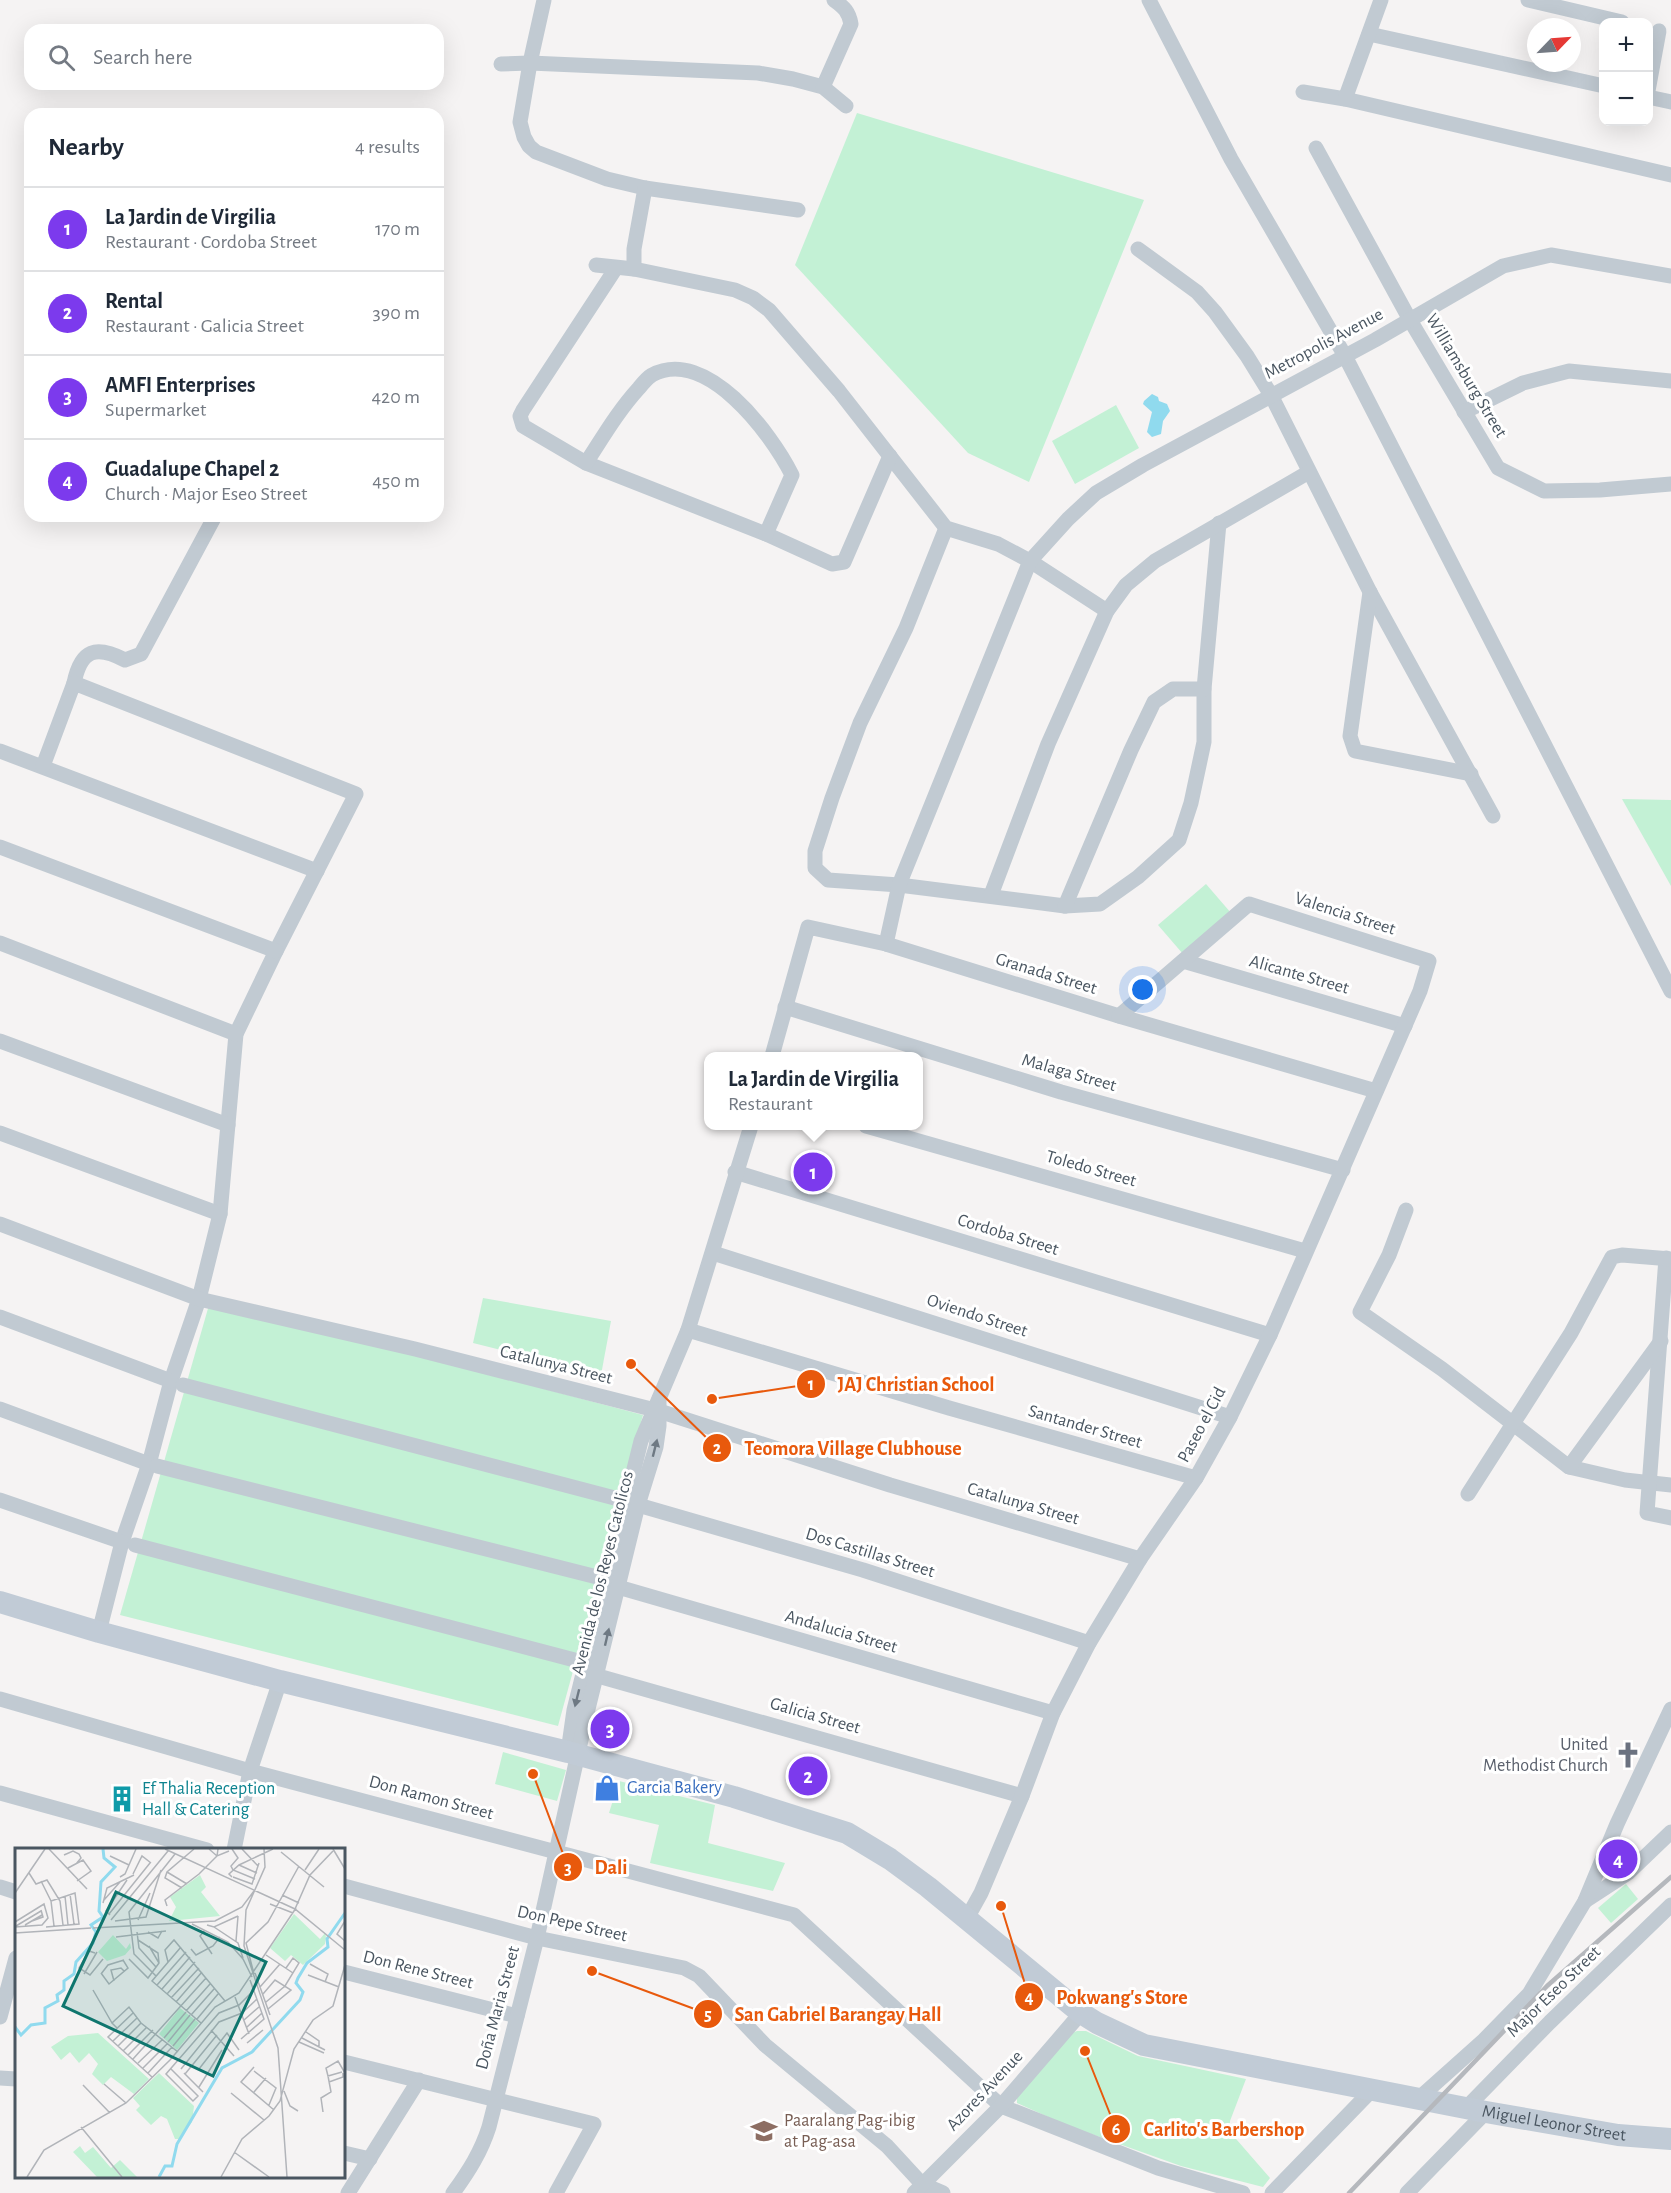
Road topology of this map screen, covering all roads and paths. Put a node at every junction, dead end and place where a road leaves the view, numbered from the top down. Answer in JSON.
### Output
{"nodes":[{"id":1,"x":544,"y":0,"type":"edge"},
{"id":2,"x":834,"y":0,"type":"edge"},
{"id":3,"x":1149,"y":0,"type":"edge"},
{"id":4,"x":1381,"y":0,"type":"edge"},
{"id":5,"x":1528,"y":0,"type":"edge"},
{"id":6,"x":1605,"y":18,"type":"edge"},
{"id":7,"x":1660,"y":31,"type":"edge"},
{"id":8,"x":1370,"y":34,"type":"junction"},
{"id":9,"x":530,"y":63,"type":"junction"},
{"id":10,"x":501,"y":64,"type":"dead end"},
{"id":11,"x":1652,"y":72,"type":"edge"},
{"id":12,"x":1599,"y":86,"type":"edge"},
{"id":13,"x":823,"y":87,"type":"junction"},
{"id":14,"x":1304,"y":92,"type":"dead end"},
{"id":15,"x":1653,"y":98,"type":"edge"},
{"id":16,"x":1346,"y":99,"type":"junction"},
{"id":17,"x":1671,"y":102,"type":"edge"},
{"id":18,"x":846,"y":106,"type":"dead end"},
{"id":19,"x":1316,"y":148,"type":"dead end"},
{"id":20,"x":1671,"y":175,"type":"edge"},
{"id":21,"x":645,"y":188,"type":"junction"},
{"id":22,"x":798,"y":210,"type":"dead end"},
{"id":23,"x":1138,"y":249,"type":"dead end"},
{"id":24,"x":596,"y":265,"type":"dead end"},
{"id":25,"x":616,"y":268,"type":"junction"},
{"id":26,"x":634,"y":269,"type":"junction"},
{"id":27,"x":1671,"y":276,"type":"edge"},
{"id":28,"x":1410,"y":320,"type":"junction"},
{"id":29,"x":1345,"y":356,"type":"junction"},
{"id":30,"x":1671,"y":381,"type":"edge"},
{"id":31,"x":1270,"y":395,"type":"junction"},
{"id":32,"x":1464,"y":412,"type":"junction"},
{"id":33,"x":890,"y":456,"type":"junction"},
{"id":34,"x":586,"y":463,"type":"junction"},
{"id":35,"x":1309,"y":472,"type":"junction"},
{"id":36,"x":1671,"y":484,"type":"edge"},
{"id":37,"x":212,"y":522,"type":"edge"},
{"id":38,"x":1219,"y":524,"type":"junction"},
{"id":39,"x":946,"y":528,"type":"junction"},
{"id":40,"x":766,"y":534,"type":"junction"},
{"id":41,"x":1030,"y":561,"type":"junction"},
{"id":42,"x":1370,"y":592,"type":"junction"},
{"id":43,"x":1107,"y":611,"type":"junction"},
{"id":44,"x":74,"y":683,"type":"junction"},
{"id":45,"x":1204,"y":689,"type":"junction"},
{"id":46,"x":0,"y":751,"type":"edge"},
{"id":47,"x":43,"y":766,"type":"junction"},
{"id":48,"x":1472,"y":774,"type":"junction"},
{"id":49,"x":1494,"y":816,"type":"dead end"},
{"id":50,"x":0,"y":846,"type":"edge"},
{"id":51,"x":317,"y":871,"type":"junction"},
{"id":52,"x":899,"y":885,"type":"junction"},
{"id":53,"x":991,"y":895,"type":"junction"},
{"id":54,"x":1065,"y":906,"type":"junction"},
{"id":55,"x":0,"y":943,"type":"edge"},
{"id":56,"x":886,"y":944,"type":"junction"},
{"id":57,"x":276,"y":951,"type":"junction"},
{"id":58,"x":1429,"y":961,"type":"joint"},
{"id":59,"x":1183,"y":962,"type":"junction"},
{"id":60,"x":1671,"y":991,"type":"edge"},
{"id":61,"x":785,"y":1007,"type":"junction"},
{"id":62,"x":1119,"y":1016,"type":"junction"},
{"id":63,"x":1405,"y":1026,"type":"junction"},
{"id":64,"x":236,"y":1034,"type":"junction"},
{"id":65,"x":0,"y":1041,"type":"edge"},
{"id":66,"x":773,"y":1052,"type":"edge"},
{"id":67,"x":1376,"y":1091,"type":"junction"},
{"id":68,"x":228,"y":1125,"type":"junction"},
{"id":69,"x":749,"y":1130,"type":"edge"},
{"id":70,"x":883,"y":1130,"type":"edge"},
{"id":71,"x":0,"y":1133,"type":"edge"},
{"id":72,"x":1343,"y":1170,"type":"junction"},
{"id":73,"x":735,"y":1172,"type":"junction"},
{"id":74,"x":1406,"y":1210,"type":"dead end"},
{"id":75,"x":220,"y":1214,"type":"junction"},
{"id":76,"x":0,"y":1224,"type":"edge"},
{"id":77,"x":1305,"y":1251,"type":"junction"},
{"id":78,"x":712,"y":1253,"type":"junction"},
{"id":79,"x":1669,"y":1258,"type":"edge"},
{"id":80,"x":199,"y":1299,"type":"junction"},
{"id":81,"x":0,"y":1317,"type":"edge"},
{"id":82,"x":688,"y":1330,"type":"junction"},
{"id":83,"x":1270,"y":1335,"type":"junction"},
{"id":84,"x":1661,"y":1341,"type":"junction"},
{"id":85,"x":177,"y":1383,"type":"junction"},
{"id":86,"x":657,"y":1407,"type":"junction"},
{"id":87,"x":0,"y":1409,"type":"edge"},
{"id":88,"x":1230,"y":1417,"type":"junction"},
{"id":89,"x":1513,"y":1424,"type":"junction"},
{"id":90,"x":153,"y":1465,"type":"junction"},
{"id":91,"x":1569,"y":1467,"type":"junction"},
{"id":92,"x":1196,"y":1478,"type":"junction"},
{"id":93,"x":1651,"y":1482,"type":"junction"},
{"id":94,"x":1671,"y":1485,"type":"edge"},
{"id":95,"x":1468,"y":1494,"type":"dead end"},
{"id":96,"x":0,"y":1500,"type":"edge"},
{"id":97,"x":632,"y":1503,"type":"junction"},
{"id":98,"x":1671,"y":1518,"type":"edge"},
{"id":99,"x":128,"y":1543,"type":"junction"},
{"id":100,"x":1140,"y":1559,"type":"junction"},
{"id":101,"x":612,"y":1583,"type":"junction"},
{"id":102,"x":0,"y":1602,"type":"edge"},
{"id":103,"x":99,"y":1632,"type":"junction"},
{"id":104,"x":1089,"y":1643,"type":"junction"},
{"id":105,"x":586,"y":1663,"type":"junction"},
{"id":106,"x":598,"y":1676,"type":"junction"},
{"id":107,"x":280,"y":1681,"type":"junction"},
{"id":108,"x":0,"y":1699,"type":"edge"},
{"id":109,"x":1671,"y":1709,"type":"edge"},
{"id":110,"x":1053,"y":1713,"type":"junction"},
{"id":111,"x":573,"y":1754,"type":"junction"},
{"id":112,"x":250,"y":1771,"type":"junction"},
{"id":113,"x":0,"y":1793,"type":"edge"},
{"id":114,"x":1022,"y":1796,"type":"junction"},
{"id":115,"x":1671,"y":1832,"type":"edge"},
{"id":116,"x":200,"y":1848,"type":"edge"},
{"id":117,"x":234,"y":1848,"type":"edge"},
{"id":118,"x":556,"y":1851,"type":"junction"},
{"id":119,"x":345,"y":1886,"type":"edge"},
{"id":120,"x":0,"y":1887,"type":"edge"},
{"id":121,"x":15,"y":1892,"type":"edge"},
{"id":122,"x":1585,"y":1901,"type":"junction"},
{"id":123,"x":1671,"y":1905,"type":"edge"},
{"id":124,"x":966,"y":1920,"type":"junction"},
{"id":125,"x":537,"y":1938,"type":"junction"},
{"id":126,"x":15,"y":1966,"type":"edge"},
{"id":127,"x":345,"y":1972,"type":"edge"},
{"id":128,"x":13,"y":1982,"type":"edge"},
{"id":129,"x":1081,"y":2013,"type":"junction"},
{"id":130,"x":517,"y":2016,"type":"junction"},
{"id":131,"x":0,"y":2017,"type":"edge"},
{"id":132,"x":345,"y":2062,"type":"edge"},
{"id":133,"x":0,"y":2078,"type":"edge"},
{"id":134,"x":15,"y":2079,"type":"edge"},
{"id":135,"x":419,"y":2080,"type":"junction"},
{"id":136,"x":1373,"y":2089,"type":"junction"},
{"id":137,"x":495,"y":2099,"type":"junction"},
{"id":138,"x":1428,"y":2101,"type":"junction"},
{"id":139,"x":1001,"y":2106,"type":"junction"},
{"id":140,"x":1476,"y":2110,"type":"junction"},
{"id":141,"x":1671,"y":2139,"type":"edge"},
{"id":142,"x":345,"y":2153,"type":"edge"},
{"id":143,"x":370,"y":2159,"type":"junction"},
{"id":144,"x":918,"y":2189,"type":"edge"},
{"id":145,"x":348,"y":2193,"type":"edge"},
{"id":146,"x":453,"y":2193,"type":"edge"},
{"id":147,"x":556,"y":2193,"type":"edge"},
{"id":148,"x":943,"y":2193,"type":"edge"},
{"id":149,"x":1243,"y":2193,"type":"edge"},
{"id":150,"x":1272,"y":2193,"type":"edge"},
{"id":151,"x":1407,"y":2193,"type":"edge"}],
"edges":[{"from":1,"to":9,"type":"street"},
{"from":2,"to":13,"type":"street"},
{"from":3,"to":29,"type":"street"},
{"from":4,"to":8,"type":"street"},
{"from":5,"to":6,"type":"street"},
{"from":7,"to":11,"type":"street"},
{"from":8,"to":12,"type":"street"},
{"from":8,"to":16,"type":"street"},
{"from":9,"to":10,"type":"street"},
{"from":9,"to":13,"type":"street"},
{"from":9,"to":21,"type":"street"},
{"from":13,"to":18,"type":"street"},
{"from":14,"to":16,"type":"street"},
{"from":15,"to":17,"type":"street"},
{"from":16,"to":20,"type":"street"},
{"from":19,"to":28,"type":"street","name":"Williamsburg Street"},
{"from":21,"to":22,"type":"street"},
{"from":21,"to":26,"type":"street"},
{"from":23,"to":31,"type":"street"},
{"from":24,"to":25,"type":"street"},
{"from":25,"to":26,"type":"street"},
{"from":25,"to":34,"type":"street"},
{"from":26,"to":33,"type":"street"},
{"from":27,"to":28,"type":"street","name":"Metropolis Avenue"},
{"from":28,"to":29,"type":"street","name":"Metropolis Avenue"},
{"from":28,"to":32,"type":"street","name":"Williamsburg Street"},
{"from":29,"to":31,"type":"street","name":"Metropolis Avenue"},
{"from":29,"to":60,"type":"street"},
{"from":30,"to":32,"type":"street"},
{"from":31,"to":35,"type":"street"},
{"from":31,"to":41,"type":"street","name":"Metropolis Avenue"},
{"from":32,"to":36,"type":"street","name":"Williamsburg Street"},
{"from":33,"to":39,"type":"street"},
{"from":33,"to":40,"type":"street"},
{"from":34,"to":40,"type":"street"},
{"from":34,"to":40,"type":"street"},
{"from":35,"to":38,"type":"street"},
{"from":35,"to":42,"type":"street"},
{"from":37,"to":44,"type":"street"},
{"from":38,"to":43,"type":"street"},
{"from":38,"to":45,"type":"street"},
{"from":39,"to":41,"type":"street"},
{"from":39,"to":52,"type":"street"},
{"from":41,"to":43,"type":"street"},
{"from":41,"to":52,"type":"street"},
{"from":42,"to":48,"type":"street"},
{"from":42,"to":48,"type":"street"},
{"from":43,"to":53,"type":"street"},
{"from":44,"to":47,"type":"street"},
{"from":44,"to":51,"type":"street"},
{"from":45,"to":54,"type":"street"},
{"from":45,"to":54,"type":"street"},
{"from":46,"to":47,"type":"street"},
{"from":47,"to":51,"type":"street"},
{"from":48,"to":49,"type":"street"},
{"from":50,"to":57,"type":"street"},
{"from":51,"to":57,"type":"street"},
{"from":52,"to":53,"type":"street"},
{"from":52,"to":56,"type":"street"},
{"from":53,"to":54,"type":"street"},
{"from":55,"to":64,"type":"street"},
{"from":56,"to":61,"type":"street","name":"Granada Street"},
{"from":56,"to":62,"type":"street","name":"Granada Street"},
{"from":57,"to":64,"type":"street"},
{"from":58,"to":59,"type":"street","name":"Valencia Street"},
{"from":58,"to":63,"type":"street","name":"Paseo el Cid"},
{"from":59,"to":62,"type":"street"},
{"from":59,"to":63,"type":"street","name":"Alicante Street"},
{"from":61,"to":66,"type":"street"},
{"from":61,"to":72,"type":"street","name":"Malaga Street"},
{"from":62,"to":67,"type":"street","name":"Granada Street"},
{"from":63,"to":67,"type":"street","name":"Paseo el Cid"},
{"from":64,"to":68,"type":"street"},
{"from":65,"to":68,"type":"street"},
{"from":67,"to":72,"type":"street","name":"Paseo el Cid"},
{"from":68,"to":75,"type":"street"},
{"from":69,"to":73,"type":"street","name":"Avenida de los Reyes Catolicos"},
{"from":70,"to":77,"type":"street","name":"Toledo Street"},
{"from":71,"to":75,"type":"street"},
{"from":72,"to":77,"type":"street","name":"Paseo el Cid"},
{"from":73,"to":78,"type":"street","name":"Avenida de los Reyes Catolicos"},
{"from":73,"to":83,"type":"street","name":"Cordoba Street"},
{"from":74,"to":89,"type":"street"},
{"from":75,"to":80,"type":"street"},
{"from":76,"to":80,"type":"street","name":"Catalunya Street"},
{"from":77,"to":83,"type":"street","name":"Paseo el Cid"},
{"from":78,"to":82,"type":"street","name":"Avenida de los Reyes Catolicos"},
{"from":78,"to":88,"type":"street","name":"Oviendo Street"},
{"from":79,"to":84,"type":"street"},
{"from":79,"to":89,"type":"street"},
{"from":80,"to":85,"type":"street"},
{"from":80,"to":86,"type":"street","name":"Catalunya Street"},
{"from":81,"to":85,"type":"street","name":"Dos Castillas Street"},
{"from":82,"to":86,"type":"street","name":"Avenida de los Reyes Catolicos"},
{"from":82,"to":92,"type":"street","name":"Santander Street"},
{"from":83,"to":88,"type":"street","name":"Paseo el Cid"},
{"from":84,"to":91,"type":"street"},
{"from":84,"to":93,"type":"street"},
{"from":85,"to":90,"type":"street"},
{"from":85,"to":97,"type":"street","name":"Dos Castillas Street"},
{"from":86,"to":97,"type":"street","name":"Avenida de los Reyes Catolicos"},
{"from":86,"to":100,"type":"street","name":"Catalunya Street"},
{"from":87,"to":90,"type":"street","name":"Andalucia Street"},
{"from":88,"to":92,"type":"street","name":"Paseo el Cid"},
{"from":89,"to":91,"type":"street"},
{"from":89,"to":95,"type":"street"},
{"from":90,"to":99,"type":"street"},
{"from":90,"to":101,"type":"street","name":"Andalucia Street"},
{"from":91,"to":93,"type":"street"},
{"from":92,"to":100,"type":"street","name":"Paseo el Cid"},
{"from":93,"to":94,"type":"street"},
{"from":93,"to":98,"type":"street"},
{"from":96,"to":99,"type":"street"},
{"from":97,"to":101,"type":"street","name":"Avenida de los Reyes Catolicos"},
{"from":97,"to":104,"type":"street","name":"Dos Castillas Street"},
{"from":99,"to":103,"type":"street"},
{"from":99,"to":105,"type":"street"},
{"from":100,"to":104,"type":"street","name":"Paseo el Cid"},
{"from":101,"to":105,"type":"street","name":"Avenida de los Reyes Catolicos"},
{"from":106,"to":101,"type":"street","name":"Avenida de los Reyes Catolicos","one_way":true},
{"from":101,"to":110,"type":"street","name":"Andalucia Street"},
{"from":102,"to":103,"type":"street","name":"Miguel Leonor Street"},
{"from":103,"to":107,"type":"street","name":"Miguel Leonor Street"},
{"from":104,"to":110,"type":"street","name":"Paseo el Cid"},
{"from":105,"to":111,"type":"street","name":"Avenida de los Reyes Catolicos","one_way":true},
{"from":106,"to":111,"type":"street","name":"Avenida de los Reyes Catolicos"},
{"from":106,"to":114,"type":"street","name":"Galicia Street"},
{"from":107,"to":111,"type":"street","name":"Miguel Leonor Street"},
{"from":107,"to":112,"type":"street"},
{"from":108,"to":112,"type":"street","name":"Don Ramon Street"},
{"from":109,"to":122,"type":"street"},
{"from":110,"to":114,"type":"street","name":"Paseo el Cid"},
{"from":111,"to":118,"type":"street","name":"Doña Maria Street"},
{"from":111,"to":124,"type":"street","name":"Miguel Leonor Street"},
{"from":112,"to":117,"type":"street"},
{"from":112,"to":118,"type":"street","name":"Don Ramon Street"},
{"from":113,"to":116,"type":"street"},
{"from":114,"to":124,"type":"street","name":"Paseo el Cid"},
{"from":115,"to":122,"type":"street"},
{"from":118,"to":125,"type":"street","name":"Doña Maria Street"},
{"from":118,"to":139,"type":"street","name":"Don Ramon Street"},
{"from":119,"to":125,"type":"street","name":"Don Pepe Street"},
{"from":120,"to":121,"type":"street"},
{"from":122,"to":138,"type":"street"},
{"from":123,"to":140,"type":"street","name":"Major Eseo Street"},
{"from":124,"to":129,"type":"street","name":"Miguel Leonor Street"},
{"from":125,"to":130,"type":"street","name":"Doña Maria Street"},
{"from":125,"to":144,"type":"street","name":"Don Pepe Street"},
{"from":126,"to":128,"type":"street"},
{"from":127,"to":130,"type":"street","name":"Don Rene Street"},
{"from":128,"to":131,"type":"street"},
{"from":129,"to":136,"type":"street","name":"Miguel Leonor Street"},
{"from":129,"to":139,"type":"street","name":"Azores Avenue"},
{"from":130,"to":137,"type":"street","name":"Doña Maria Street"},
{"from":132,"to":135,"type":"street"},
{"from":133,"to":134,"type":"street"},
{"from":135,"to":137,"type":"street"},
{"from":135,"to":143,"type":"street"},
{"from":136,"to":138,"type":"street","name":"Miguel Leonor Street"},
{"from":136,"to":150,"type":"street"},
{"from":137,"to":146,"type":"street","name":"Doña Maria Street"},
{"from":137,"to":147,"type":"street"},
{"from":138,"to":140,"type":"street","name":"Miguel Leonor Street"},
{"from":139,"to":144,"type":"street","name":"Azores Avenue"},
{"from":139,"to":149,"type":"street"},
{"from":140,"to":141,"type":"street","name":"Miguel Leonor Street"},
{"from":140,"to":151,"type":"street","name":"Major Eseo Street"},
{"from":142,"to":143,"type":"street"},
{"from":143,"to":145,"type":"street"},
{"from":144,"to":148,"type":"street"}]}
